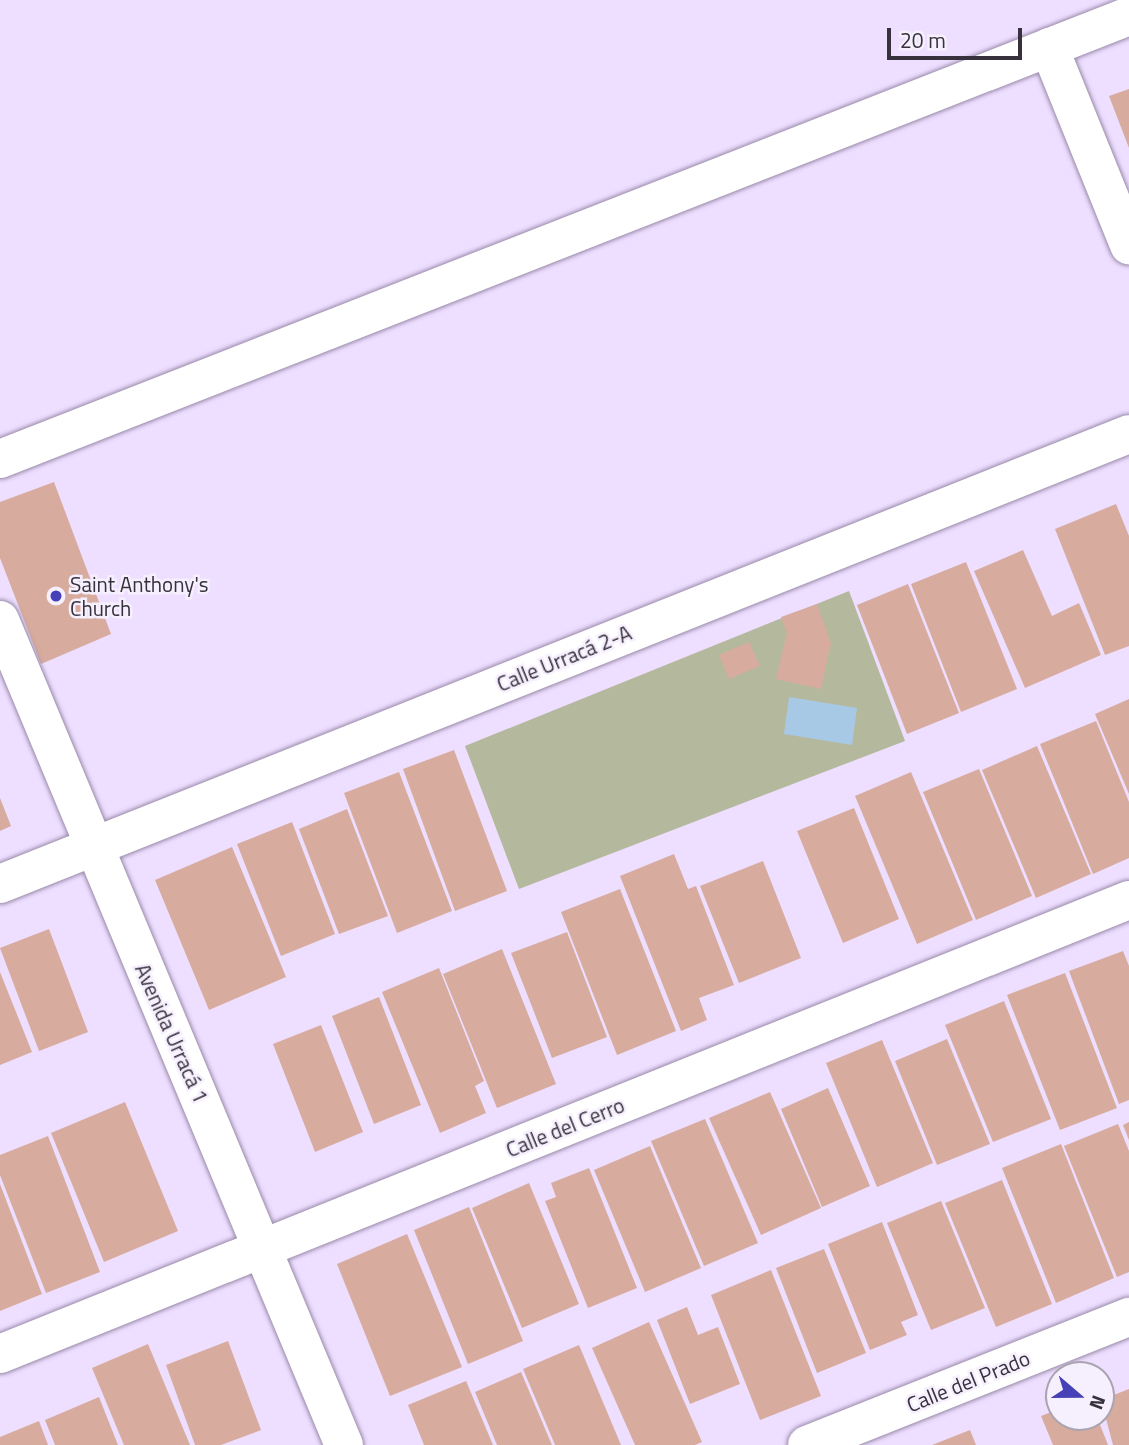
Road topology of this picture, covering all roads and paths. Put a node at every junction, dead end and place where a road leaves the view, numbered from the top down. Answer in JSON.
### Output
{"nodes":[{"id":1,"x":1129,"y":16,"type":"edge"},
{"id":2,"x":1049,"y":47,"type":"junction"},
{"id":3,"x":1129,"y":245,"type":"edge"},
{"id":4,"x":1129,"y":434,"type":"edge"},
{"id":5,"x":0,"y":459,"type":"edge"},
{"id":6,"x":0,"y":620,"type":"edge"},
{"id":7,"x":91,"y":847,"type":"junction"},
{"id":8,"x":0,"y":884,"type":"edge"},
{"id":9,"x":1129,"y":900,"type":"edge"},
{"id":10,"x":266,"y":1248,"type":"junction"},
{"id":11,"x":1129,"y":1317,"type":"edge"},
{"id":12,"x":0,"y":1354,"type":"edge"},
{"id":13,"x":344,"y":1445,"type":"edge"},
{"id":14,"x":807,"y":1445,"type":"edge"}],
"edges":[{"from":1,"to":2,"type":"street"},
{"from":2,"to":3,"type":"street"},
{"from":2,"to":5,"type":"street"},
{"from":4,"to":7,"type":"street","name":"Calle Urracá 2-A"},
{"from":6,"to":7,"type":"street","name":"Avenida Urracá 1"},
{"from":7,"to":8,"type":"street","name":"Calle Urracá 2-A"},
{"from":7,"to":10,"type":"street","name":"Avenida Urracá 1"},
{"from":9,"to":10,"type":"street","name":"Calle del Cerro"},
{"from":10,"to":12,"type":"street","name":"Calle del Cerro"},
{"from":10,"to":13,"type":"street","name":"Avenida Urracá 1"},
{"from":11,"to":14,"type":"street","name":"Calle del Prado"}]}
